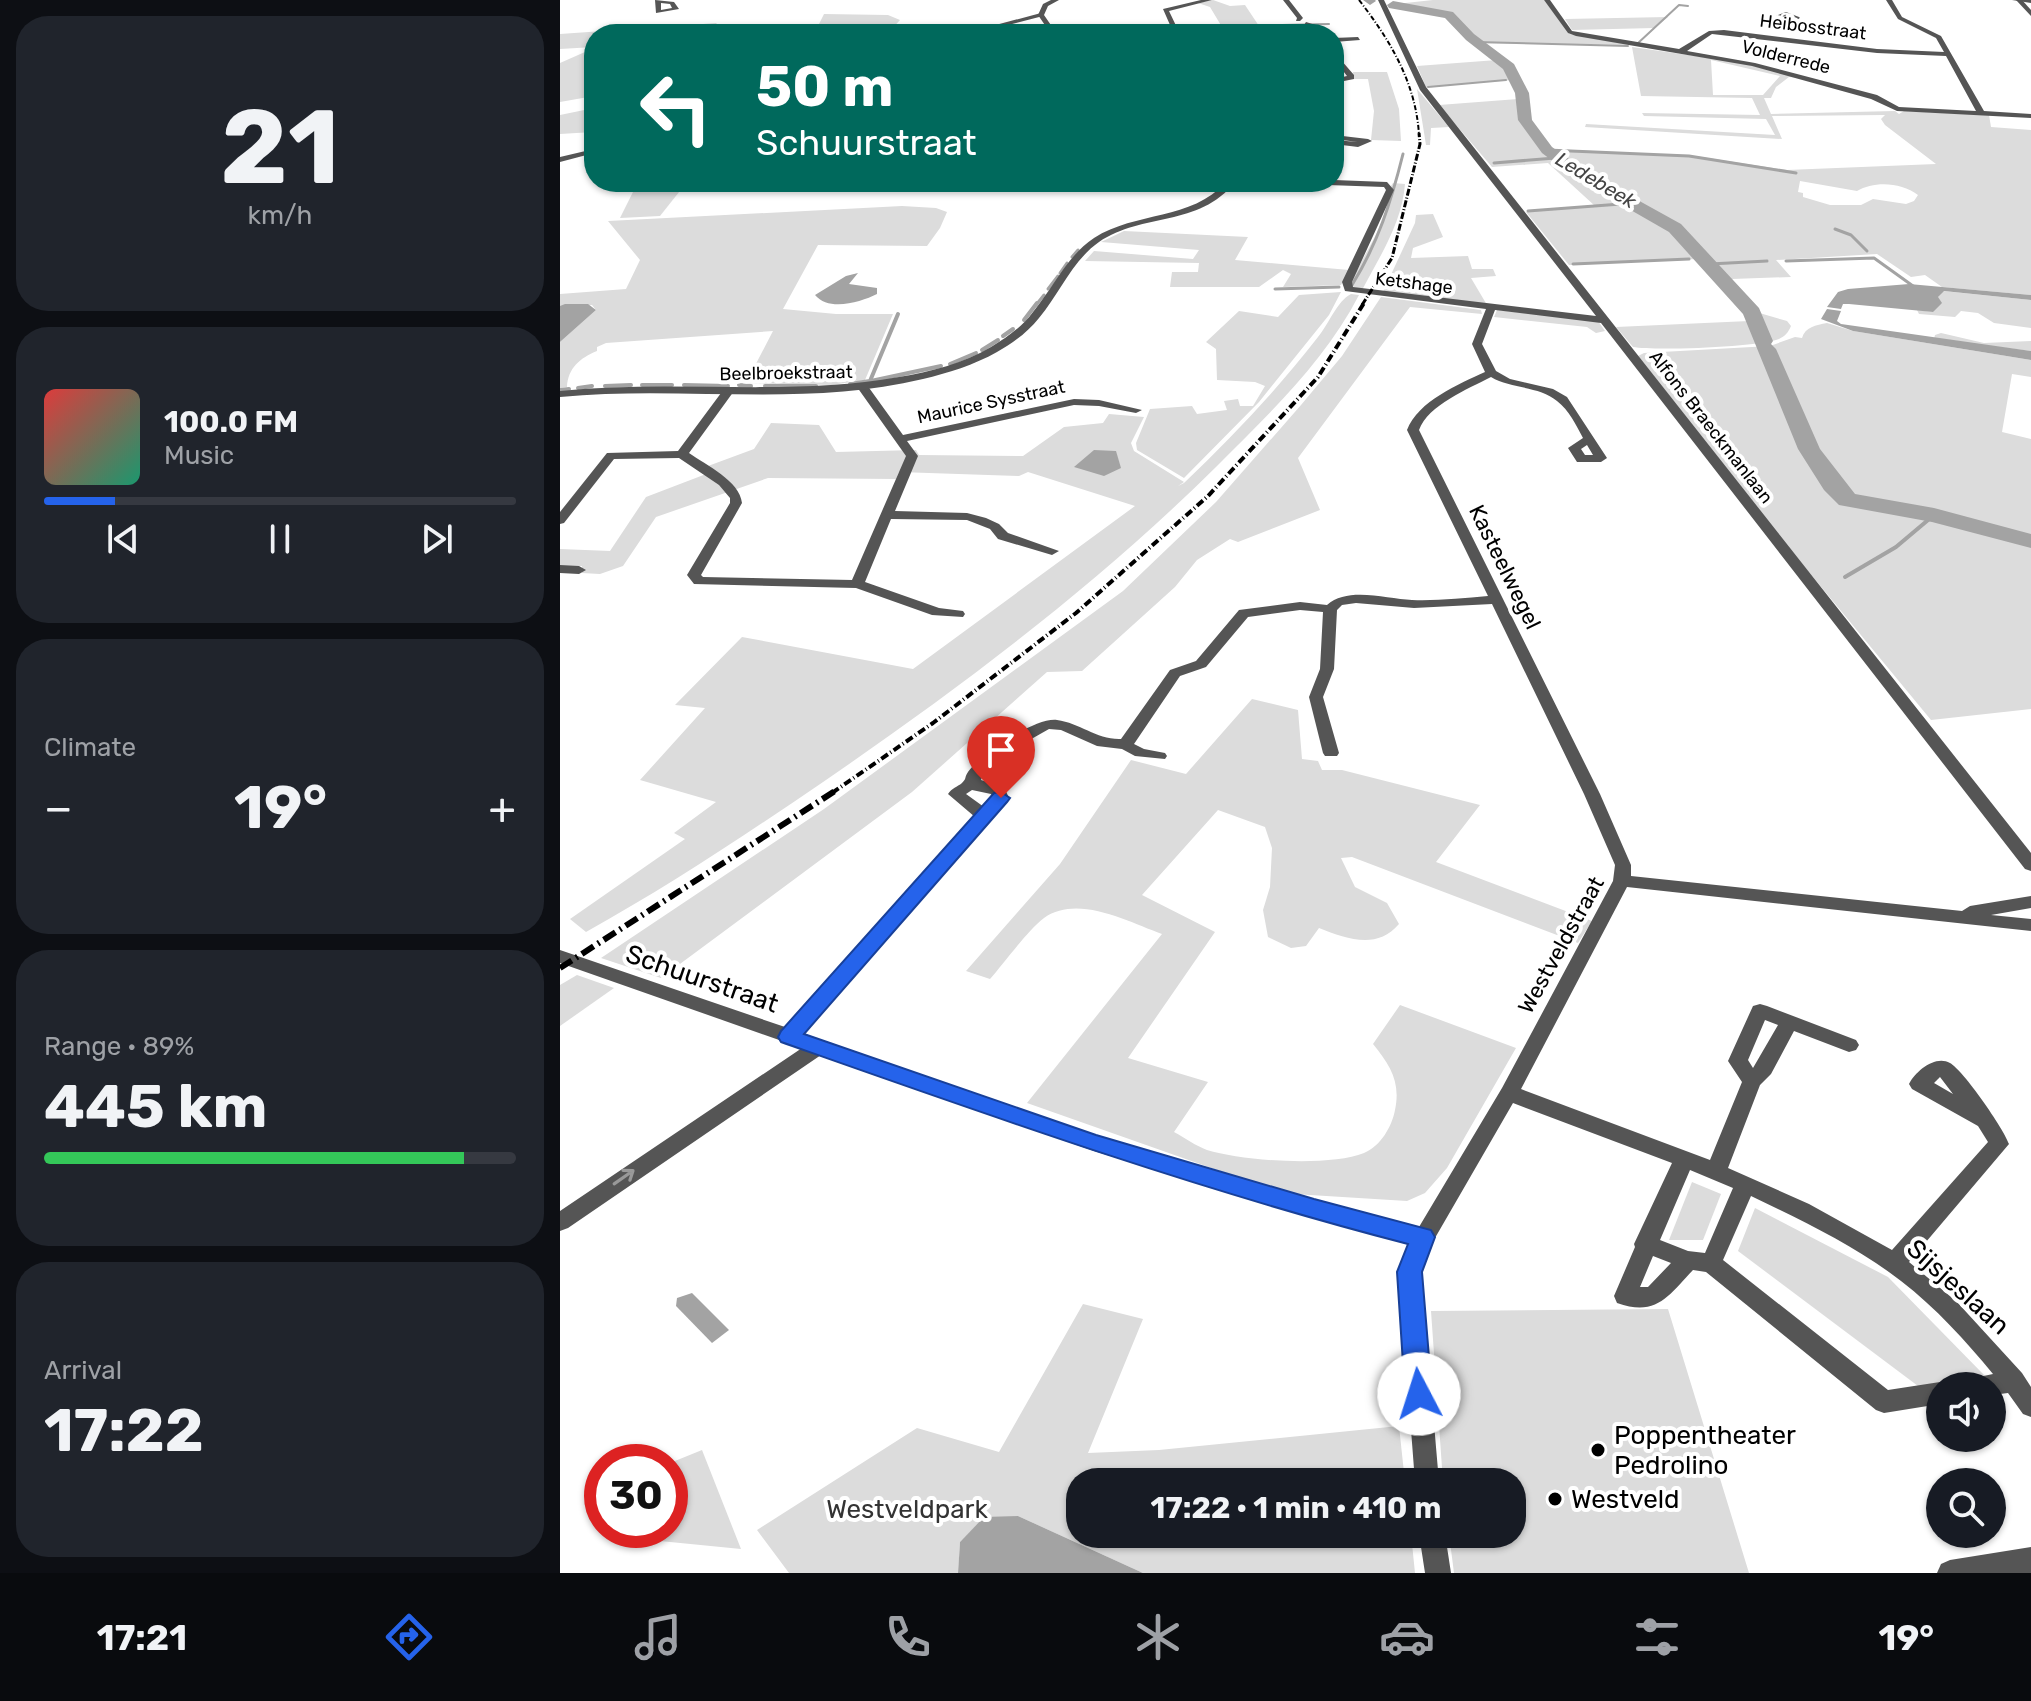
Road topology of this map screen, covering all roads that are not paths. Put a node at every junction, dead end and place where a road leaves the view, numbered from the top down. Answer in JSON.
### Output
{"nodes":[{"id":1,"x":1056,"y":0,"type":"edge"},
{"id":2,"x":1209,"y":0,"type":"edge"},
{"id":3,"x":1286,"y":0,"type":"edge"},
{"id":4,"x":1381,"y":0,"type":"edge"},
{"id":5,"x":1547,"y":0,"type":"edge"},
{"id":6,"x":1782,"y":0,"type":"edge"},
{"id":7,"x":1889,"y":0,"type":"edge"},
{"id":8,"x":2017,"y":0,"type":"edge"},
{"id":9,"x":2031,"y":1,"type":"edge"},
{"id":10,"x":1786,"y":14,"type":"dead end"},
{"id":11,"x":2031,"y":14,"type":"edge"},
{"id":12,"x":1041,"y":15,"type":"junction"},
{"id":13,"x":1298,"y":20,"type":"dead end"},
{"id":14,"x":1005,"y":24,"type":"edge"},
{"id":15,"x":1047,"y":24,"type":"edge"},
{"id":16,"x":1172,"y":24,"type":"edge"},
{"id":17,"x":1358,"y":39,"type":"dead end"},
{"id":18,"x":1344,"y":40,"type":"edge"},
{"id":19,"x":1680,"y":52,"type":"junction"},
{"id":20,"x":1948,"y":54,"type":"junction"},
{"id":21,"x":1981,"y":113,"type":"junction"},
{"id":22,"x":2031,"y":116,"type":"edge"},
{"id":23,"x":584,"y":152,"type":"edge"},
{"id":24,"x":560,"y":160,"type":"edge"},
{"id":25,"x":1344,"y":183,"type":"edge"},
{"id":26,"x":1223,"y":192,"type":"edge"},
{"id":27,"x":1491,"y":308,"type":"junction"},
{"id":28,"x":1603,"y":320,"type":"junction"},
{"id":29,"x":1491,"y":373,"type":"junction"},
{"id":30,"x":863,"y":387,"type":"junction"},
{"id":31,"x":728,"y":391,"type":"junction"},
{"id":32,"x":560,"y":394,"type":"edge"},
{"id":33,"x":1136,"y":410,"type":"dead end"},
{"id":34,"x":900,"y":439,"type":"junction"},
{"id":35,"x":1589,"y":439,"type":"dead end"},
{"id":36,"x":682,"y":454,"type":"junction"},
{"id":37,"x":889,"y":515,"type":"junction"},
{"id":38,"x":560,"y":520,"type":"edge"},
{"id":39,"x":1052,"y":551,"type":"dead end"},
{"id":40,"x":560,"y":569,"type":"edge"},
{"id":41,"x":579,"y":570,"type":"dead end"},
{"id":42,"x":857,"y":584,"type":"junction"},
{"id":43,"x":1497,"y":600,"type":"junction"},
{"id":44,"x":1330,"y":609,"type":"junction"},
{"id":45,"x":958,"y":614,"type":"dead end"},
{"id":46,"x":1126,"y":744,"type":"junction"},
{"id":47,"x":1331,"y":753,"type":"dead end"},
{"id":48,"x":1159,"y":756,"type":"dead end"},
{"id":49,"x":972,"y":784,"type":"junction"},
{"id":50,"x":984,"y":816,"type":"junction"},
{"id":51,"x":2031,"y":865,"type":"edge"},
{"id":52,"x":1622,"y":881,"type":"junction"},
{"id":53,"x":2031,"y":902,"type":"edge"},
{"id":54,"x":1953,"y":916,"type":"junction"},
{"id":55,"x":2031,"y":925,"type":"edge"},
{"id":56,"x":560,"y":956,"type":"edge"},
{"id":57,"x":1789,"y":1022,"type":"junction"},
{"id":58,"x":788,"y":1037,"type":"junction"},
{"id":59,"x":1849,"y":1045,"type":"dead end"},
{"id":60,"x":818,"y":1047,"type":"junction"},
{"id":61,"x":1752,"y":1081,"type":"junction"},
{"id":62,"x":1509,"y":1093,"type":"junction"},
{"id":63,"x":1983,"y":1120,"type":"dead end"},
{"id":64,"x":1683,"y":1161,"type":"junction"},
{"id":65,"x":1715,"y":1173,"type":"junction"},
{"id":66,"x":1745,"y":1185,"type":"junction"},
{"id":67,"x":560,"y":1222,"type":"edge"},
{"id":68,"x":1423,"y":1237,"type":"junction"},
{"id":69,"x":1645,"y":1244,"type":"junction"},
{"id":70,"x":1688,"y":1260,"type":"junction"},
{"id":71,"x":1711,"y":1263,"type":"junction"},
{"id":72,"x":1894,"y":1263,"type":"junction"},
{"id":73,"x":2014,"y":1381,"type":"junction"},
{"id":74,"x":2006,"y":1382,"type":"edge"},
{"id":75,"x":1926,"y":1395,"type":"edge"},
{"id":76,"x":2031,"y":1406,"type":"edge"},
{"id":77,"x":1426,"y":1468,"type":"edge"},
{"id":78,"x":1434,"y":1548,"type":"edge"},
{"id":79,"x":2031,"y":1560,"type":"edge"},
{"id":80,"x":1438,"y":1573,"type":"edge"},
{"id":81,"x":1950,"y":1573,"type":"edge"}],
"edges":[{"from":1,"to":12,"type":"street"},
{"from":2,"to":16,"type":"street"},
{"from":3,"to":13,"type":"street"},
{"from":4,"to":28,"type":"street","name":"Alfons Braeckmanlaan"},
{"from":5,"to":19,"type":"street","name":"Volderrede"},
{"from":6,"to":10,"type":"street"},
{"from":7,"to":20,"type":"street"},
{"from":8,"to":9,"type":"street"},
{"from":8,"to":11,"type":"street"},
{"from":12,"to":14,"type":"street"},
{"from":12,"to":15,"type":"street"},
{"from":17,"to":18,"type":"street"},
{"from":19,"to":20,"type":"street","name":"Heibosstraat"},
{"from":19,"to":21,"type":"street","name":"Volderrede"},
{"from":20,"to":21,"type":"street"},
{"from":21,"to":22,"type":"street","name":"Volderrede"},
{"from":23,"to":24,"type":"street"},
{"from":25,"to":27,"type":"street","name":"Ketshage"},
{"from":26,"to":30,"type":"street","name":"Beelbroekstraat"},
{"from":27,"to":28,"type":"street","name":"Ketshage"},
{"from":27,"to":29,"type":"street"},
{"from":28,"to":51,"type":"street","name":"Alfons Braeckmanlaan"},
{"from":29,"to":35,"type":"street"},
{"from":29,"to":43,"type":"street","name":"Kasteelwegel"},
{"from":30,"to":31,"type":"street","name":"Beelbroekstraat"},
{"from":30,"to":34,"type":"street"},
{"from":31,"to":32,"type":"street","name":"Beelbroekstraat"},
{"from":31,"to":36,"type":"street"},
{"from":33,"to":34,"type":"street","name":"Maurice Sysstraat"},
{"from":34,"to":37,"type":"street"},
{"from":36,"to":38,"type":"street"},
{"from":36,"to":42,"type":"street"},
{"from":37,"to":39,"type":"street"},
{"from":37,"to":42,"type":"street"},
{"from":40,"to":41,"type":"street"},
{"from":42,"to":45,"type":"street"},
{"from":43,"to":44,"type":"street"},
{"from":43,"to":52,"type":"street","name":"Kasteelwegel"},
{"from":44,"to":46,"type":"street"},
{"from":44,"to":47,"type":"street"},
{"from":46,"to":48,"type":"street"},
{"from":46,"to":49,"type":"street"},
{"from":49,"to":50,"type":"street"},
{"from":49,"to":50,"type":"street"},
{"from":50,"to":58,"type":"street"},
{"from":52,"to":54,"type":"street","name":"Westveldstraat"},
{"from":52,"to":62,"type":"street","name":"Westveldstraat"},
{"from":53,"to":54,"type":"street","name":"Westveldstraat"},
{"from":54,"to":55,"type":"street","name":"Westveldstraat"},
{"from":56,"to":58,"type":"street","name":"Schuurstraat"},
{"from":57,"to":59,"type":"street"},
{"from":57,"to":61,"type":"street"},
{"from":57,"to":61,"type":"street"},
{"from":58,"to":60,"type":"street","name":"Schuurstraat"},
{"from":67,"to":60,"type":"street","one_way":true},
{"from":60,"to":68,"type":"street","name":"Schuurstraat"},
{"from":61,"to":65,"type":"street"},
{"from":62,"to":64,"type":"street","name":"Sijsjeslaan"},
{"from":62,"to":68,"type":"street","name":"Westveldstraat"},
{"from":63,"to":72,"type":"street"},
{"from":64,"to":65,"type":"street","name":"Sijsjeslaan"},
{"from":64,"to":69,"type":"street"},
{"from":65,"to":66,"type":"street","name":"Sijsjeslaan"},
{"from":66,"to":71,"type":"street"},
{"from":66,"to":72,"type":"street","name":"Sijsjeslaan"},
{"from":68,"to":77,"type":"street","name":"Westveldstraat"},
{"from":69,"to":70,"type":"street"},
{"from":69,"to":70,"type":"street"},
{"from":70,"to":71,"type":"street"},
{"from":71,"to":75,"type":"street"},
{"from":72,"to":73,"type":"street","name":"Sijsjeslaan"},
{"from":73,"to":74,"type":"street"},
{"from":73,"to":76,"type":"street","name":"Sijsjeslaan"},
{"from":78,"to":80,"type":"street"},
{"from":79,"to":81,"type":"street"}]}
